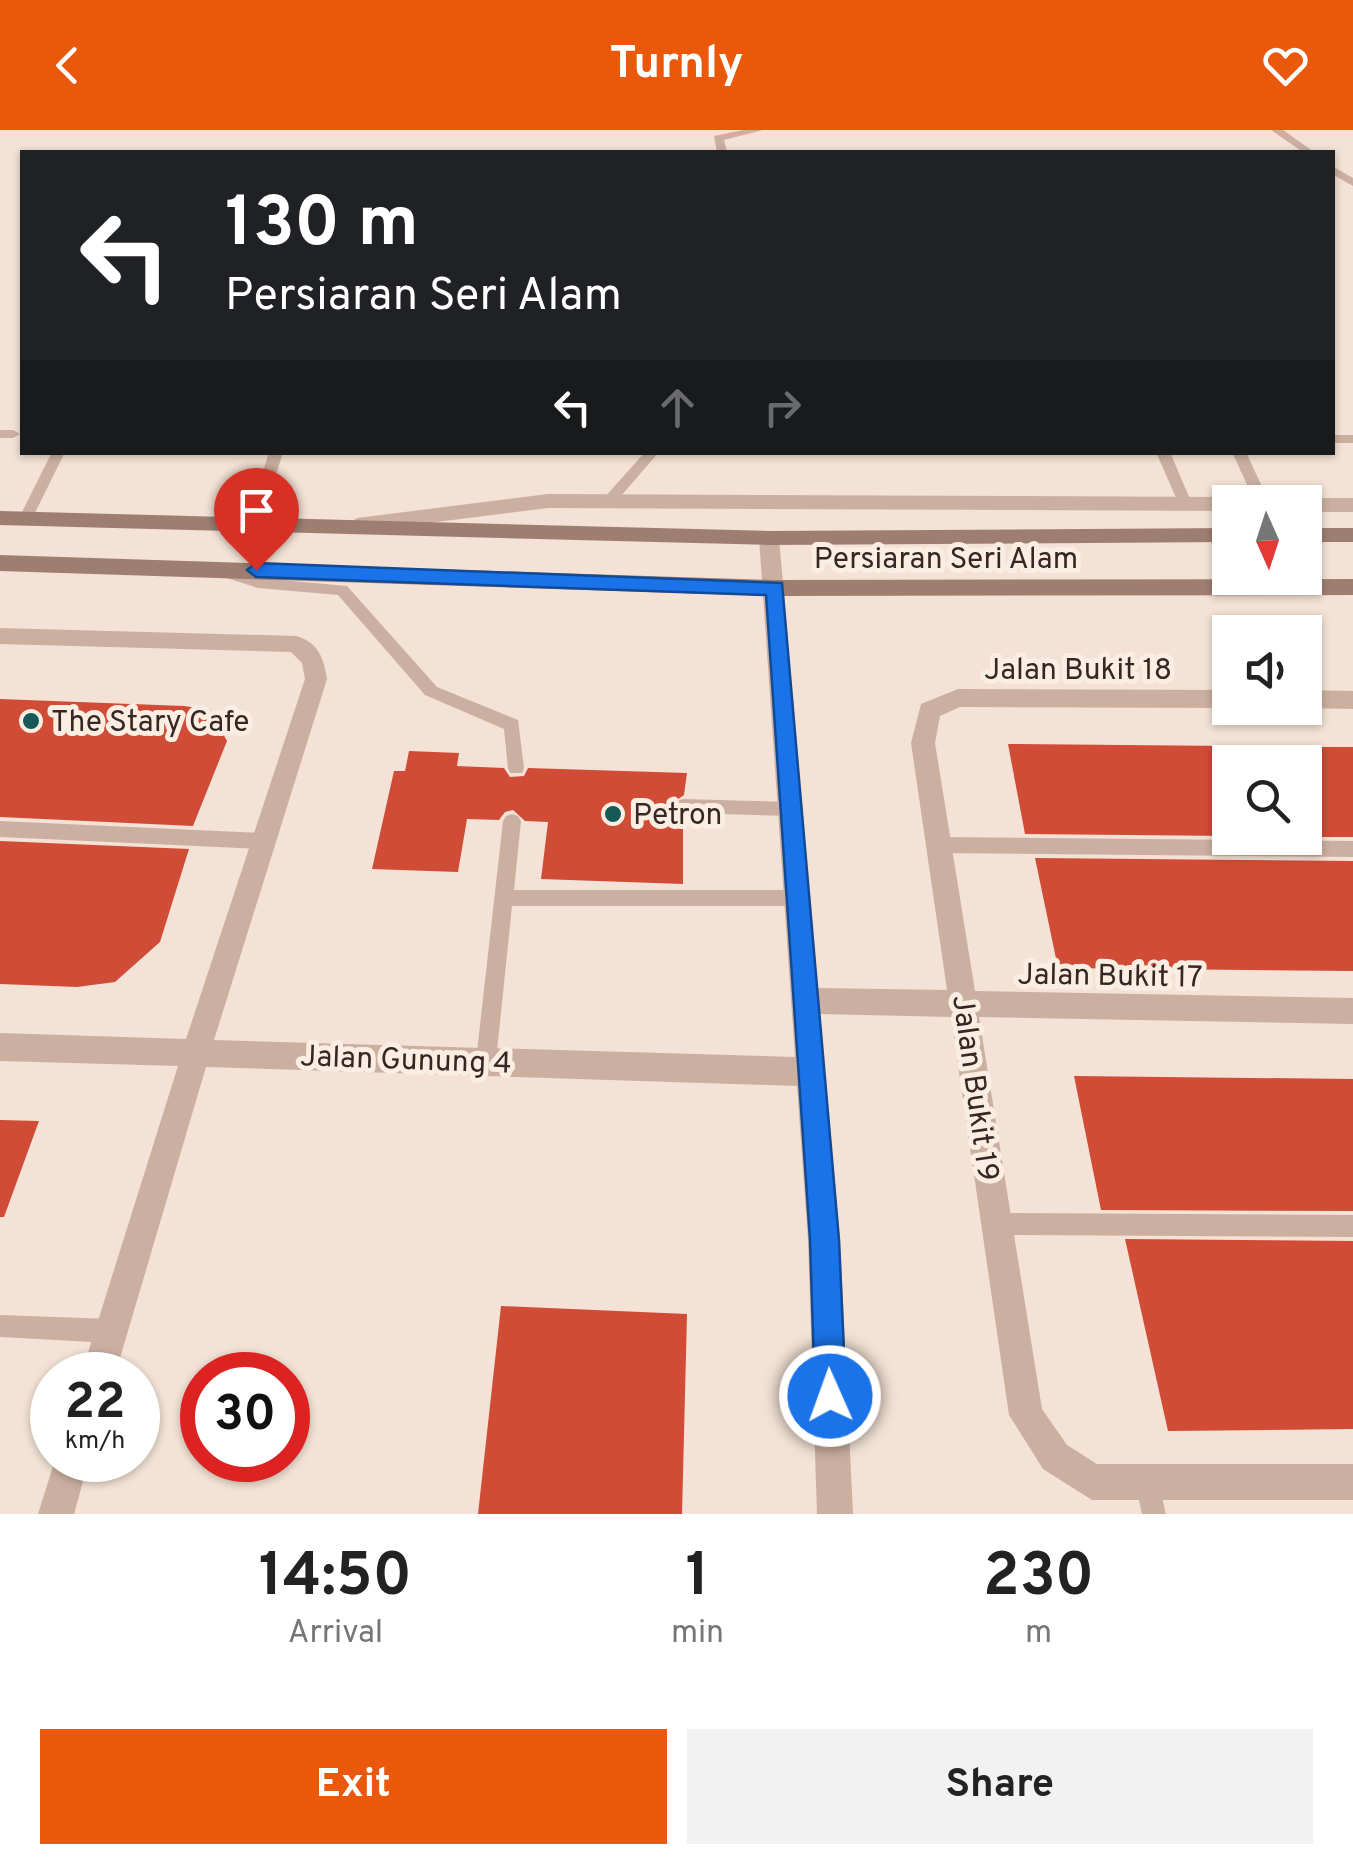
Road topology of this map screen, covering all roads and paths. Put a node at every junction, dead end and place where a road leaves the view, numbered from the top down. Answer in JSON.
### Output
{"nodes":[{"id":1,"x":758,"y":130,"type":"edge"},
{"id":2,"x":1276,"y":130,"type":"edge"},
{"id":3,"x":721,"y":150,"type":"edge"},
{"id":4,"x":1306,"y":150,"type":"edge"},
{"id":5,"x":58,"y":455,"type":"edge"},
{"id":6,"x":275,"y":455,"type":"edge"},
{"id":7,"x":649,"y":455,"type":"edge"},
{"id":8,"x":1164,"y":455,"type":"edge"},
{"id":9,"x":1240,"y":455,"type":"edge"},
{"id":10,"x":1254,"y":485,"type":"edge"},
{"id":11,"x":609,"y":501,"type":"junction"},
{"id":12,"x":1185,"y":504,"type":"junction"},
{"id":13,"x":1212,"y":504,"type":"edge"},
{"id":14,"x":1322,"y":505,"type":"edge"},
{"id":15,"x":1353,"y":505,"type":"edge"},
{"id":16,"x":0,"y":518,"type":"edge"},
{"id":17,"x":26,"y":518,"type":"junction"},
{"id":18,"x":254,"y":524,"type":"junction"},
{"id":19,"x":342,"y":527,"type":"junction"},
{"id":20,"x":1212,"y":535,"type":"edge"},
{"id":21,"x":1322,"y":535,"type":"edge"},
{"id":22,"x":1353,"y":535,"type":"edge"},
{"id":23,"x":769,"y":538,"type":"junction"},
{"id":24,"x":0,"y":563,"type":"edge"},
{"id":25,"x":219,"y":570,"type":"junction"},
{"id":26,"x":1353,"y":586,"type":"edge"},
{"id":27,"x":775,"y":588,"type":"junction"},
{"id":28,"x":0,"y":636,"type":"edge"},
{"id":29,"x":1212,"y":699,"type":"edge"},
{"id":30,"x":1322,"y":700,"type":"edge"},
{"id":31,"x":1353,"y":700,"type":"edge"},
{"id":32,"x":929,"y":711,"type":"joint"},
{"id":33,"x":516,"y":768,"type":"dead end"},
{"id":34,"x":682,"y":806,"type":"dead end"},
{"id":35,"x":792,"y":810,"type":"junction"},
{"id":36,"x":512,"y":821,"type":"dead end"},
{"id":37,"x":0,"y":829,"type":"edge"},
{"id":38,"x":264,"y":841,"type":"junction"},
{"id":39,"x":939,"y":844,"type":"junction"},
{"id":40,"x":1353,"y":848,"type":"edge"},
{"id":41,"x":503,"y":898,"type":"junction"},
{"id":42,"x":799,"y":898,"type":"junction"},
{"id":43,"x":807,"y":1001,"type":"junction"},
{"id":44,"x":964,"y":1006,"type":"junction"},
{"id":45,"x":1353,"y":1011,"type":"edge"},
{"id":46,"x":0,"y":1047,"type":"edge"},
{"id":47,"x":196,"y":1052,"type":"junction"},
{"id":48,"x":486,"y":1061,"type":"junction"},
{"id":49,"x":812,"y":1072,"type":"junction"},
{"id":50,"x":997,"y":1224,"type":"junction"},
{"id":51,"x":1353,"y":1226,"type":"edge"},
{"id":52,"x":0,"y":1326,"type":"edge"},
{"id":53,"x":111,"y":1332,"type":"junction"},
{"id":54,"x":105,"y":1352,"type":"edge"},
{"id":55,"x":65,"y":1482,"type":"edge"},
{"id":56,"x":1353,"y":1482,"type":"edge"},
{"id":57,"x":1150,"y":1498,"type":"edge"},
{"id":58,"x":56,"y":1514,"type":"edge"},
{"id":59,"x":835,"y":1514,"type":"edge"}],
"edges":[{"from":1,"to":3,"type":"lane"},
{"from":2,"to":4,"type":"lane"},
{"from":5,"to":17,"type":"lane"},
{"from":6,"to":18,"type":"lane"},
{"from":7,"to":11,"type":"lane"},
{"from":8,"to":12,"type":"lane"},
{"from":9,"to":10,"type":"lane"},
{"from":11,"to":12,"type":"street"},
{"from":11,"to":19,"type":"street"},
{"from":12,"to":13,"type":"street"},
{"from":14,"to":15,"type":"street"},
{"from":16,"to":17,"type":"main road","name":"Persiaran Seri Alam"},
{"from":17,"to":18,"type":"main road","name":"Persiaran Seri Alam"},
{"from":18,"to":19,"type":"main road","name":"Persiaran Seri Alam"},
{"from":19,"to":23,"type":"main road","name":"Persiaran Seri Alam"},
{"from":20,"to":23,"type":"main road","name":"Persiaran Seri Alam"},
{"from":21,"to":22,"type":"main road"},
{"from":23,"to":27,"type":"street"},
{"from":24,"to":25,"type":"main road","name":"Persiaran Seri Alam"},
{"from":25,"to":27,"type":"main road","name":"Persiaran Seri Alam"},
{"from":25,"to":33,"type":"lane"},
{"from":26,"to":27,"type":"main road","name":"Persiaran Seri Alam"},
{"from":27,"to":35,"type":"street"},
{"from":28,"to":38,"type":"street"},
{"from":29,"to":32,"type":"street","name":"Jalan Bukit 18"},
{"from":30,"to":31,"type":"street"},
{"from":32,"to":39,"type":"street","name":"Jalan Bukit 19"},
{"from":34,"to":35,"type":"lane"},
{"from":35,"to":42,"type":"street"},
{"from":36,"to":41,"type":"lane"},
{"from":37,"to":38,"type":"lane"},
{"from":38,"to":47,"type":"street"},
{"from":39,"to":40,"type":"lane"},
{"from":39,"to":44,"type":"street","name":"Jalan Bukit 19"},
{"from":41,"to":42,"type":"lane"},
{"from":41,"to":48,"type":"lane"},
{"from":42,"to":43,"type":"street"},
{"from":43,"to":44,"type":"street","name":"Jalan Bukit 17"},
{"from":43,"to":49,"type":"street"},
{"from":44,"to":45,"type":"street","name":"Jalan Bukit 17"},
{"from":44,"to":50,"type":"street","name":"Jalan Bukit 19"},
{"from":46,"to":47,"type":"street","name":"Jalan Gunung 4"},
{"from":47,"to":48,"type":"street","name":"Jalan Gunung 4"},
{"from":47,"to":53,"type":"street"},
{"from":48,"to":49,"type":"street","name":"Jalan Gunung 4"},
{"from":49,"to":59,"type":"street"},
{"from":50,"to":51,"type":"lane"},
{"from":50,"to":57,"type":"street","name":"Jalan Bukit 19"},
{"from":52,"to":53,"type":"lane"},
{"from":53,"to":54,"type":"street"},
{"from":55,"to":58,"type":"street"},
{"from":56,"to":57,"type":"street"}]}
